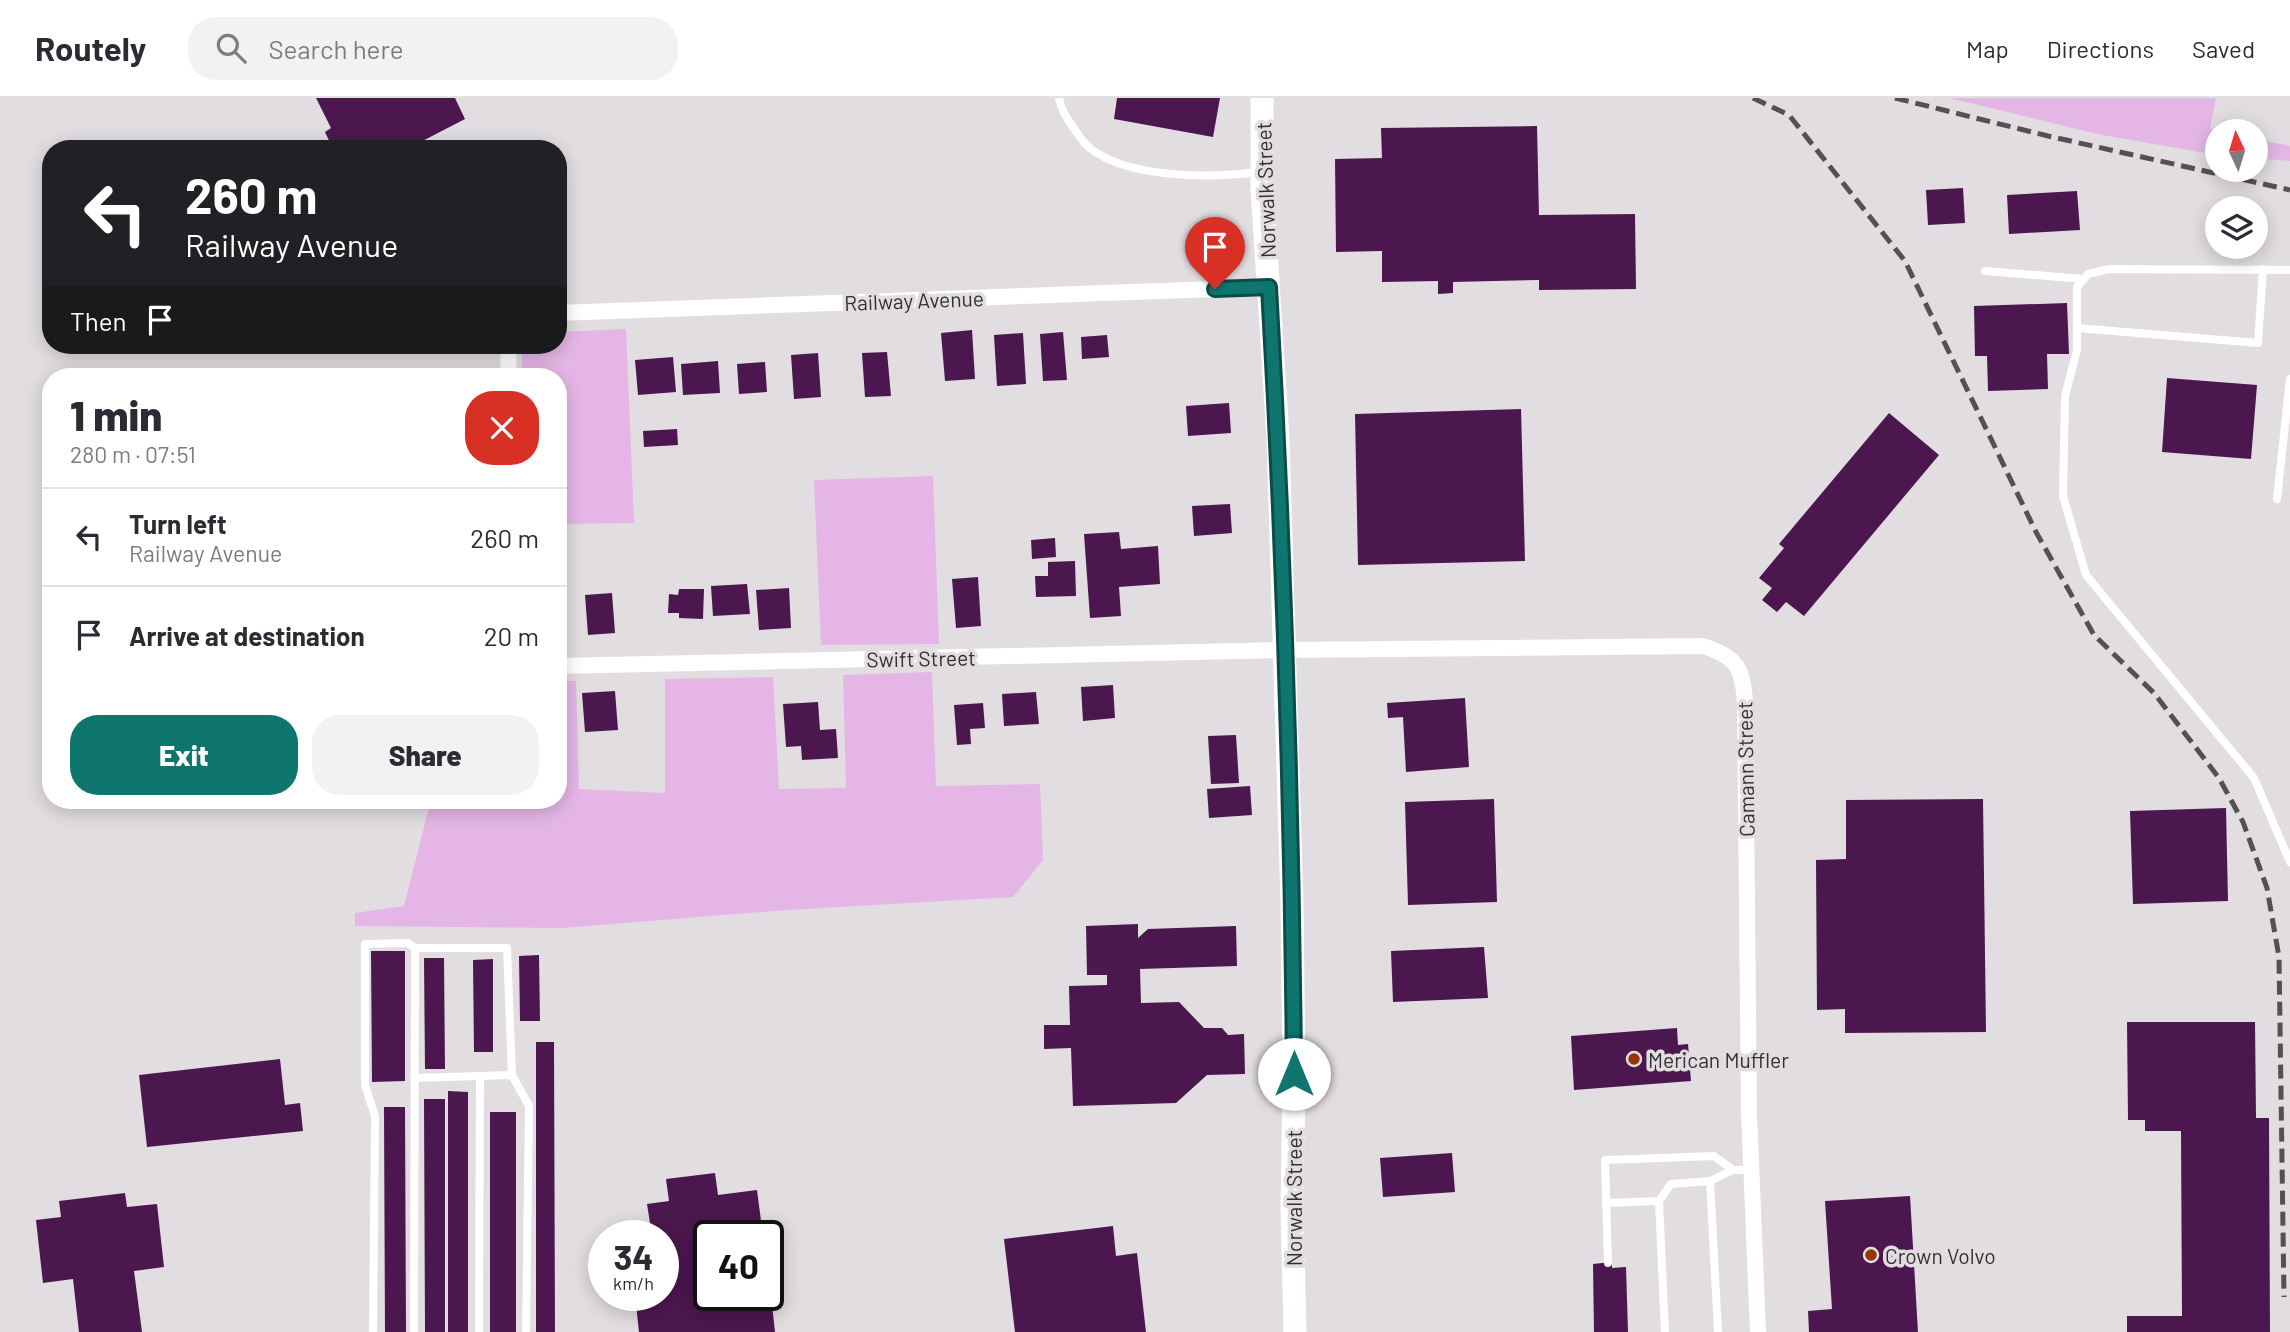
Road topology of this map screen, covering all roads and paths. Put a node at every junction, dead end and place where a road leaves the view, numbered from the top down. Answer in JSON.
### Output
{"nodes":[{"id":1,"x":1059,"y":98,"type":"edge"},
{"id":2,"x":1262,"y":98,"type":"edge"},
{"id":3,"x":1262,"y":172,"type":"junction"},
{"id":4,"x":2263,"y":269,"type":"junction"},
{"id":5,"x":2290,"y":270,"type":"edge"},
{"id":6,"x":1985,"y":271,"type":"dead end"},
{"id":7,"x":2084,"y":279,"type":"junction"},
{"id":8,"x":1269,"y":287,"type":"junction"},
{"id":9,"x":567,"y":313,"type":"edge"},
{"id":10,"x":2077,"y":328,"type":"junction"},
{"id":11,"x":2290,"y":379,"type":"edge"},
{"id":12,"x":2277,"y":499,"type":"dead end"},
{"id":13,"x":1284,"y":650,"type":"junction"},
{"id":14,"x":567,"y":666,"type":"edge"},
{"id":15,"x":2290,"y":862,"type":"edge"},
{"id":16,"x":415,"y":948,"type":"junction"},
{"id":17,"x":512,"y":1075,"type":"junction"},
{"id":18,"x":480,"y":1076,"type":"junction"},
{"id":19,"x":414,"y":1078,"type":"junction"},
{"id":20,"x":1733,"y":1170,"type":"junction"},
{"id":21,"x":1751,"y":1170,"type":"junction"},
{"id":22,"x":1710,"y":1181,"type":"junction"},
{"id":23,"x":1659,"y":1200,"type":"junction"},
{"id":24,"x":1606,"y":1203,"type":"junction"},
{"id":25,"x":1608,"y":1263,"type":"dead end"},
{"id":26,"x":373,"y":1332,"type":"edge"},
{"id":27,"x":414,"y":1332,"type":"edge"},
{"id":28,"x":479,"y":1332,"type":"edge"},
{"id":29,"x":526,"y":1332,"type":"edge"},
{"id":30,"x":1295,"y":1332,"type":"edge"},
{"id":31,"x":1665,"y":1332,"type":"edge"},
{"id":32,"x":1718,"y":1332,"type":"edge"},
{"id":33,"x":1758,"y":1332,"type":"edge"}],
"edges":[{"from":1,"to":3,"type":"lane"},
{"from":2,"to":3,"type":"street","name":"Norwalk Street"},
{"from":3,"to":8,"type":"street","name":"Norwalk Street"},
{"from":4,"to":5,"type":"lane"},
{"from":4,"to":7,"type":"lane"},
{"from":4,"to":10,"type":"lane"},
{"from":6,"to":7,"type":"lane"},
{"from":7,"to":10,"type":"lane"},
{"from":8,"to":9,"type":"street","name":"Railway Avenue"},
{"from":8,"to":13,"type":"street","name":"Norwalk Street"},
{"from":10,"to":15,"type":"lane"},
{"from":11,"to":12,"type":"lane"},
{"from":13,"to":14,"type":"street","name":"Swift Street"},
{"from":13,"to":21,"type":"street","name":"Camann Street"},
{"from":13,"to":30,"type":"street","name":"Norwalk Street"},
{"from":16,"to":17,"type":"lane"},
{"from":16,"to":19,"type":"lane"},
{"from":16,"to":26,"type":"lane"},
{"from":17,"to":18,"type":"lane"},
{"from":17,"to":29,"type":"lane"},
{"from":18,"to":19,"type":"lane"},
{"from":18,"to":28,"type":"lane"},
{"from":19,"to":27,"type":"lane"},
{"from":20,"to":21,"type":"lane"},
{"from":20,"to":22,"type":"lane"},
{"from":20,"to":24,"type":"lane"},
{"from":21,"to":33,"type":"street","name":"Camann Street"},
{"from":22,"to":23,"type":"lane"},
{"from":22,"to":32,"type":"lane"},
{"from":23,"to":24,"type":"lane"},
{"from":23,"to":31,"type":"lane"},
{"from":24,"to":25,"type":"lane"}]}
